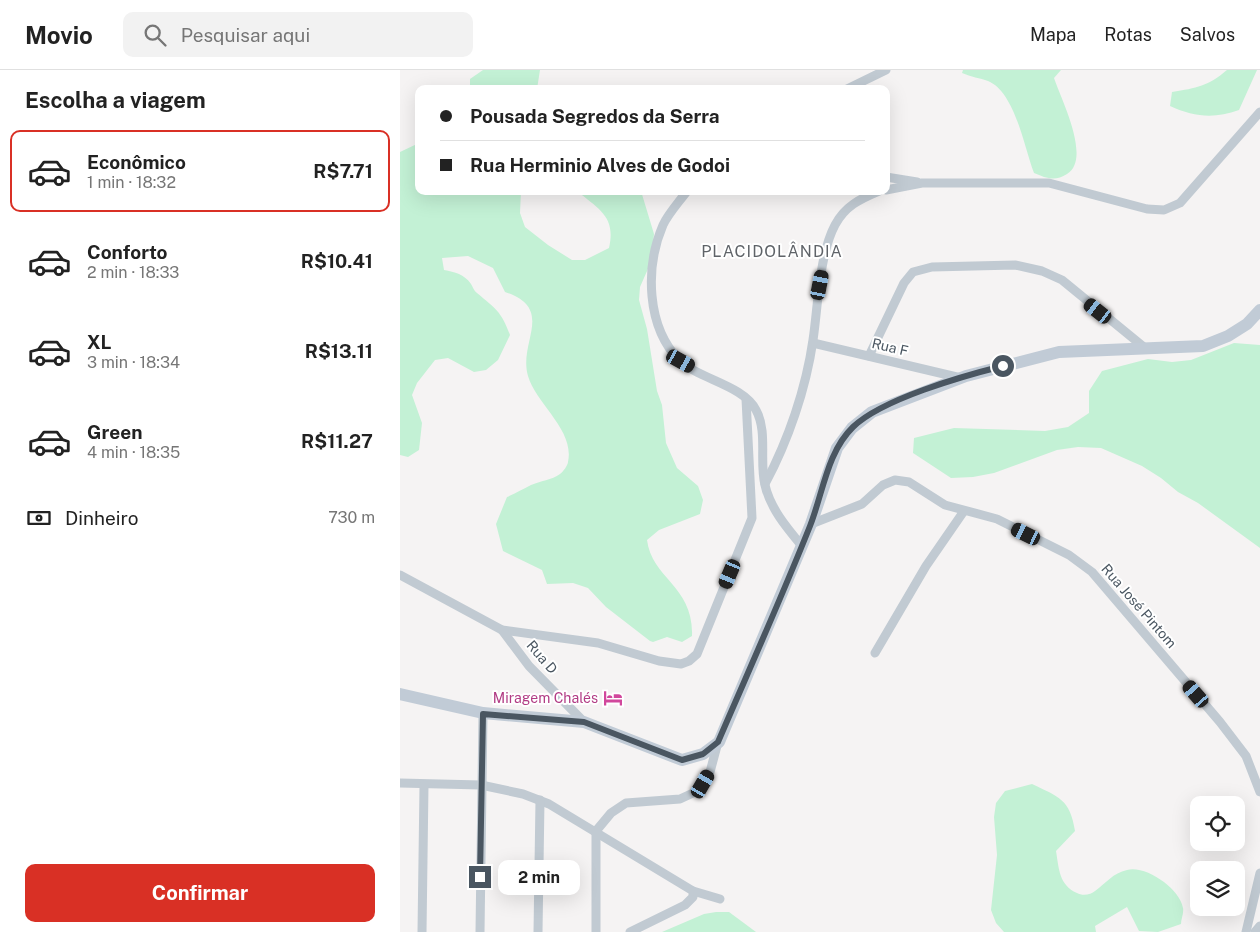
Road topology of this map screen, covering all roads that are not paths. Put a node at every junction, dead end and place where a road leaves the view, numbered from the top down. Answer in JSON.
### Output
{"nodes":[{"id":1,"x":886,"y":70,"type":"edge"},
{"id":2,"x":855,"y":85,"type":"edge"},
{"id":3,"x":1260,"y":112,"type":"edge"},
{"id":4,"x":890,"y":178,"type":"edge"},
{"id":5,"x":922,"y":184,"type":"junction"},
{"id":6,"x":890,"y":189,"type":"edge"},
{"id":7,"x":683,"y":195,"type":"edge"},
{"id":8,"x":870,"y":195,"type":"edge"},
{"id":9,"x":1260,"y":310,"type":"edge"},
{"id":10,"x":813,"y":343,"type":"junction"},
{"id":11,"x":1145,"y":348,"type":"junction"},
{"id":12,"x":868,"y":356,"type":"junction"},
{"id":13,"x":961,"y":378,"type":"junction"},
{"id":14,"x":746,"y":399,"type":"junction"},
{"id":15,"x":765,"y":485,"type":"junction"},
{"id":16,"x":964,"y":510,"type":"junction"},
{"id":17,"x":810,"y":524,"type":"junction"},
{"id":18,"x":802,"y":546,"type":"junction"},
{"id":19,"x":400,"y":575,"type":"edge"},
{"id":20,"x":502,"y":630,"type":"junction"},
{"id":21,"x":874,"y":653,"type":"dead end"},
{"id":22,"x":400,"y":694,"type":"edge"},
{"id":23,"x":483,"y":714,"type":"junction"},
{"id":24,"x":584,"y":722,"type":"junction"},
{"id":25,"x":718,"y":742,"type":"junction"},
{"id":26,"x":400,"y":784,"type":"edge"},
{"id":27,"x":424,"y":785,"type":"junction"},
{"id":28,"x":481,"y":785,"type":"junction"},
{"id":29,"x":1260,"y":792,"type":"edge"},
{"id":30,"x":540,"y":800,"type":"junction"},
{"id":31,"x":596,"y":831,"type":"junction"},
{"id":32,"x":1260,"y":873,"type":"edge"},
{"id":33,"x":693,"y":891,"type":"junction"},
{"id":34,"x":720,"y":900,"type":"dead end"},
{"id":35,"x":1260,"y":926,"type":"edge"},
{"id":36,"x":422,"y":932,"type":"edge"},
{"id":37,"x":480,"y":932,"type":"edge"},
{"id":38,"x":538,"y":932,"type":"edge"},
{"id":39,"x":596,"y":932,"type":"edge"},
{"id":40,"x":630,"y":932,"type":"edge"},
{"id":41,"x":1246,"y":932,"type":"edge"},
{"id":42,"x":1255,"y":932,"type":"edge"}],
"edges":[{"from":1,"to":2,"type":"street"},
{"from":3,"to":5,"type":"street"},
{"from":4,"to":5,"type":"street"},
{"from":5,"to":6,"type":"street"},
{"from":7,"to":14,"type":"street"},
{"from":8,"to":10,"type":"street"},
{"from":9,"to":11,"type":"street"},
{"from":10,"to":12,"type":"street","name":"Rua F"},
{"from":10,"to":15,"type":"street"},
{"from":11,"to":12,"type":"street"},
{"from":11,"to":13,"type":"street"},
{"from":12,"to":13,"type":"street","name":"Rua F"},
{"from":13,"to":17,"type":"street"},
{"from":14,"to":15,"type":"street"},
{"from":14,"to":20,"type":"street"},
{"from":15,"to":18,"type":"street"},
{"from":16,"to":17,"type":"street","name":"Rua José Pintom"},
{"from":16,"to":21,"type":"street"},
{"from":16,"to":29,"type":"street","name":"Rua José Pintom"},
{"from":17,"to":18,"type":"street"},
{"from":18,"to":25,"type":"street"},
{"from":19,"to":20,"type":"street"},
{"from":20,"to":24,"type":"street","name":"Rua D"},
{"from":22,"to":23,"type":"street"},
{"from":23,"to":24,"type":"street"},
{"from":23,"to":28,"type":"street"},
{"from":24,"to":25,"type":"street"},
{"from":25,"to":31,"type":"street"},
{"from":26,"to":27,"type":"street"},
{"from":27,"to":28,"type":"street"},
{"from":27,"to":36,"type":"street"},
{"from":28,"to":30,"type":"street"},
{"from":28,"to":37,"type":"street"},
{"from":30,"to":31,"type":"street"},
{"from":30,"to":38,"type":"street"},
{"from":31,"to":33,"type":"street"},
{"from":31,"to":39,"type":"street"},
{"from":32,"to":41,"type":"street"},
{"from":33,"to":34,"type":"street"},
{"from":33,"to":40,"type":"street"},
{"from":35,"to":42,"type":"street"}]}
